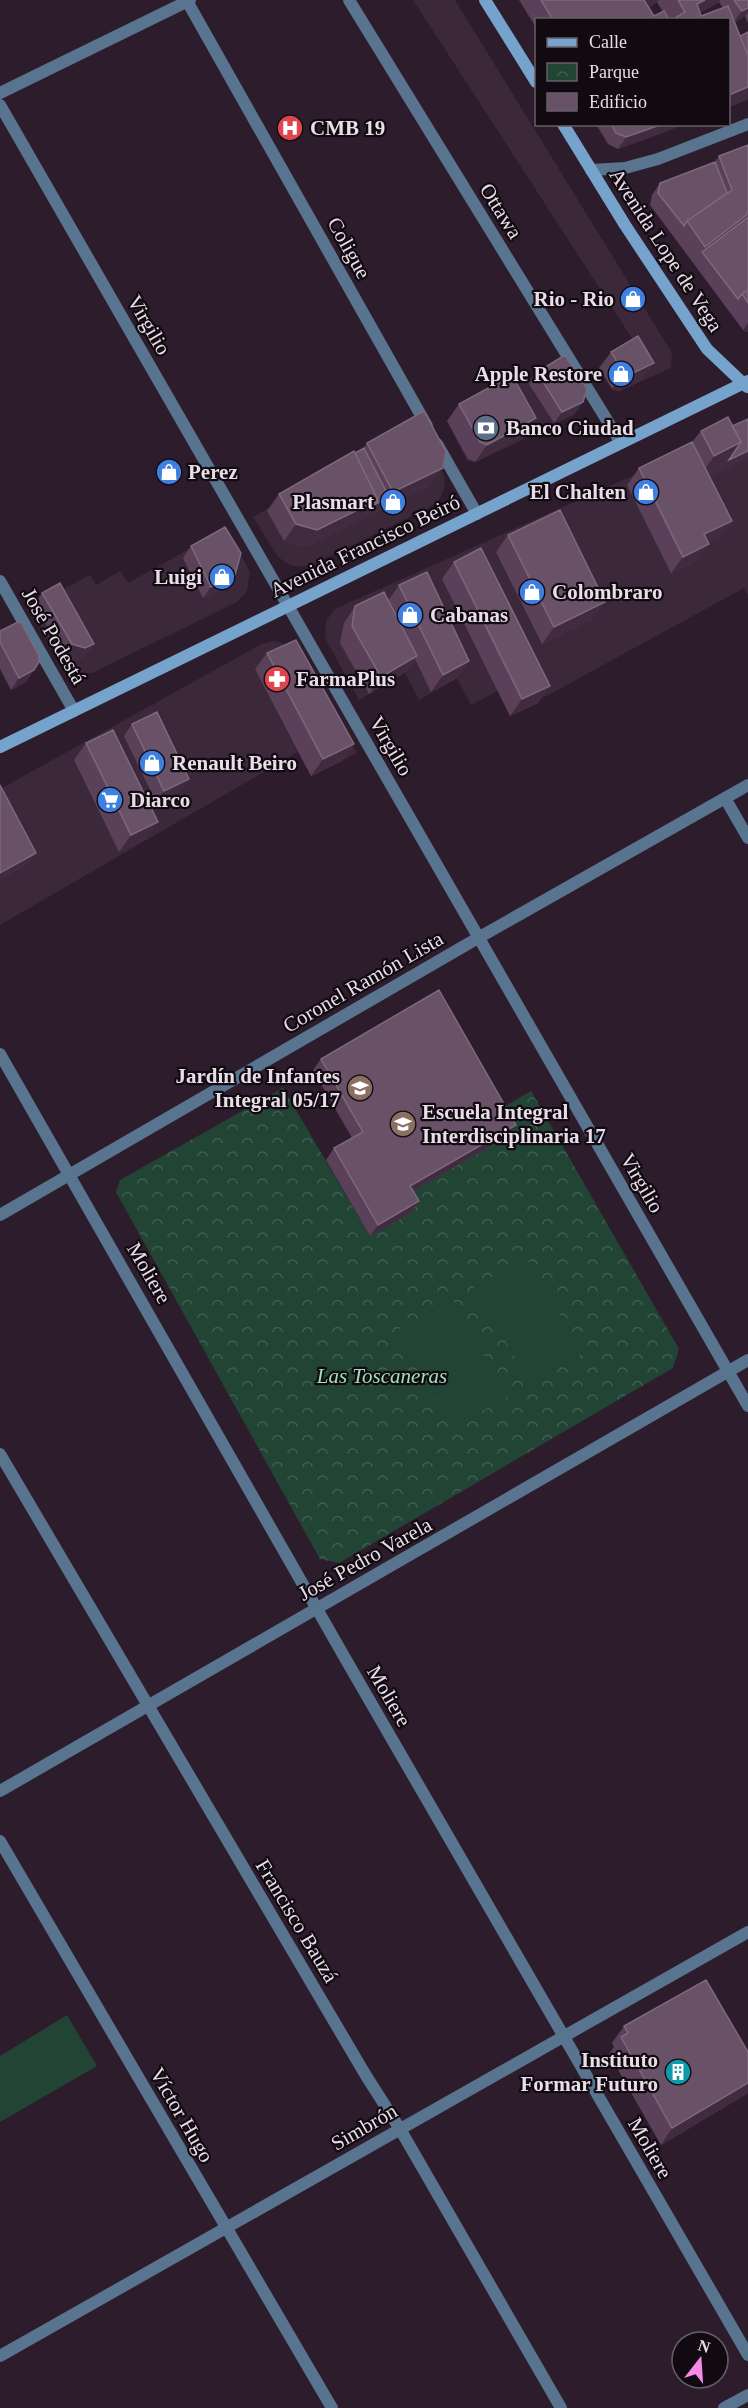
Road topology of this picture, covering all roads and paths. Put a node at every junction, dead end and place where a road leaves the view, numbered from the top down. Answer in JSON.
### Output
{"nodes":[{"id":1,"x":349,"y":0,"type":"edge"},
{"id":2,"x":485,"y":0,"type":"edge"},
{"id":3,"x":188,"y":1,"type":"edge"},
{"id":4,"x":535,"y":79,"type":"edge"},
{"id":5,"x":0,"y":93,"type":"edge"},
{"id":6,"x":0,"y":105,"type":"edge"},
{"id":7,"x":748,"y":124,"type":"edge"},
{"id":8,"x":564,"y":126,"type":"edge"},
{"id":9,"x":591,"y":170,"type":"junction"},
{"id":10,"x":746,"y":384,"type":"edge"},
{"id":11,"x":621,"y":443,"type":"junction"},
{"id":12,"x":477,"y":513,"type":"junction"},
{"id":13,"x":0,"y":581,"type":"edge"},
{"id":14,"x":288,"y":606,"type":"junction"},
{"id":15,"x":74,"y":711,"type":"junction"},
{"id":16,"x":0,"y":747,"type":"edge"},
{"id":17,"x":748,"y":785,"type":"edge"},
{"id":18,"x":725,"y":798,"type":"junction"},
{"id":19,"x":748,"y":838,"type":"edge"},
{"id":20,"x":478,"y":938,"type":"junction"},
{"id":21,"x":0,"y":1054,"type":"edge"},
{"id":22,"x":70,"y":1175,"type":"junction"},
{"id":23,"x":0,"y":1215,"type":"edge"},
{"id":24,"x":748,"y":1360,"type":"edge"},
{"id":25,"x":728,"y":1371,"type":"junction"},
{"id":26,"x":748,"y":1406,"type":"edge"},
{"id":27,"x":0,"y":1454,"type":"edge"},
{"id":28,"x":318,"y":1608,"type":"junction"},
{"id":29,"x":147,"y":1707,"type":"junction"},
{"id":30,"x":0,"y":1791,"type":"edge"},
{"id":31,"x":0,"y":1842,"type":"edge"},
{"id":32,"x":748,"y":1932,"type":"edge"},
{"id":33,"x":564,"y":2038,"type":"junction"},
{"id":34,"x":400,"y":2129,"type":"junction"},
{"id":35,"x":225,"y":2227,"type":"junction"},
{"id":36,"x":748,"y":2355,"type":"edge"},
{"id":37,"x":0,"y":2356,"type":"edge"},
{"id":38,"x":748,"y":2395,"type":"edge"},
{"id":39,"x":332,"y":2408,"type":"edge"},
{"id":40,"x":561,"y":2408,"type":"edge"},
{"id":41,"x":724,"y":2408,"type":"edge"}],
"edges":[{"from":1,"to":11,"type":"street","name":"Ottawa"},
{"from":2,"to":4,"type":"main road"},
{"from":3,"to":5,"type":"street"},
{"from":3,"to":12,"type":"street","name":"Coligue"},
{"from":6,"to":14,"type":"street","name":"Virgilio"},
{"from":7,"to":9,"type":"street"},
{"from":8,"to":9,"type":"main road","name":"Avenida Lope de Vega"},
{"from":9,"to":10,"type":"main road","name":"Avenida Lope de Vega"},
{"from":10,"to":11,"type":"main road","name":"Avenida Francisco Beiró"},
{"from":11,"to":12,"type":"main road","name":"Avenida Francisco Beiró"},
{"from":12,"to":14,"type":"main road","name":"Avenida Francisco Beiró"},
{"from":13,"to":15,"type":"street","name":"José Podestá"},
{"from":14,"to":15,"type":"main road","name":"Avenida Francisco Beiró"},
{"from":14,"to":20,"type":"street","name":"Virgilio"},
{"from":15,"to":16,"type":"main road","name":"Avenida Francisco Beiró"},
{"from":17,"to":18,"type":"street","name":"Coronel Ramón Lista"},
{"from":18,"to":19,"type":"street"},
{"from":18,"to":20,"type":"street","name":"Coronel Ramón Lista"},
{"from":20,"to":22,"type":"street","name":"Coronel Ramón Lista"},
{"from":20,"to":25,"type":"street","name":"Virgilio"},
{"from":21,"to":22,"type":"street","name":"Moliere"},
{"from":22,"to":23,"type":"street","name":"Coronel Ramón Lista"},
{"from":22,"to":28,"type":"street","name":"Moliere"},
{"from":24,"to":25,"type":"street","name":"José Pedro Varela"},
{"from":25,"to":26,"type":"street","name":"Virgilio"},
{"from":25,"to":28,"type":"street","name":"José Pedro Varela"},
{"from":27,"to":29,"type":"street","name":"Francisco Bauzá"},
{"from":28,"to":29,"type":"street","name":"José Pedro Varela"},
{"from":28,"to":33,"type":"street","name":"Moliere"},
{"from":29,"to":30,"type":"street","name":"José Pedro Varela"},
{"from":29,"to":34,"type":"street","name":"Francisco Bauzá"},
{"from":31,"to":35,"type":"street","name":"Víctor Hugo"},
{"from":32,"to":33,"type":"street","name":"Simbrón"},
{"from":33,"to":34,"type":"street","name":"Simbrón"},
{"from":33,"to":36,"type":"street","name":"Moliere"},
{"from":34,"to":35,"type":"street","name":"Simbrón"},
{"from":34,"to":40,"type":"street","name":"Francisco Bauzá"},
{"from":35,"to":37,"type":"street","name":"Simbrón"},
{"from":35,"to":39,"type":"street","name":"Víctor Hugo"},
{"from":38,"to":41,"type":"street"}]}
